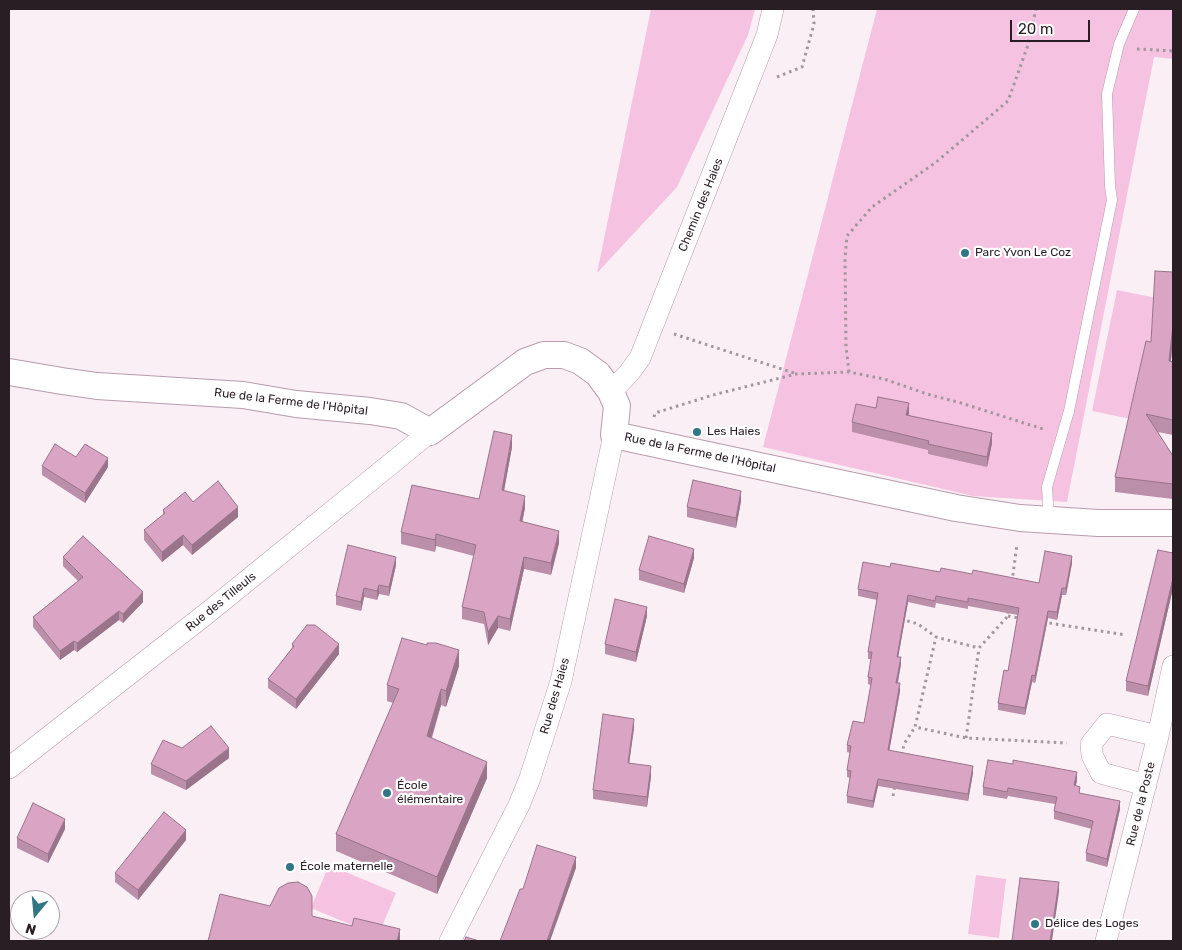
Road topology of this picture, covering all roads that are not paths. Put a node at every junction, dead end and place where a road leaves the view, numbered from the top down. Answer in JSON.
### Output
{"nodes":[{"id":1,"x":773,"y":9,"type":"edge"},
{"id":2,"x":1134,"y":9,"type":"edge"},
{"id":3,"x":9,"y":372,"type":"edge"},
{"id":4,"x":611,"y":392,"type":"junction"},
{"id":5,"x":430,"y":432,"type":"junction"},
{"id":6,"x":614,"y":435,"type":"junction"},
{"id":7,"x":1050,"y":520,"type":"junction"},
{"id":8,"x":1173,"y":523,"type":"edge"},
{"id":9,"x":1173,"y":666,"type":"edge"},
{"id":10,"x":1158,"y":736,"type":"junction"},
{"id":11,"x":9,"y":768,"type":"edge"},
{"id":12,"x":1146,"y":785,"type":"junction"},
{"id":13,"x":450,"y":941,"type":"edge"},
{"id":14,"x":1106,"y":941,"type":"edge"}],
"edges":[{"from":1,"to":4,"type":"street","name":"Chemin des Haies"},
{"from":2,"to":7,"type":"lane"},
{"from":3,"to":5,"type":"street","name":"Rue de la Ferme de l'Hôpital"},
{"from":4,"to":5,"type":"street","name":"Rue de la Ferme de l'Hôpital"},
{"from":4,"to":6,"type":"street","name":"Rue de la Ferme de l'Hôpital"},
{"from":5,"to":11,"type":"street","name":"Rue des Tilleuls"},
{"from":6,"to":7,"type":"street","name":"Rue de la Ferme de l'Hôpital"},
{"from":6,"to":13,"type":"street","name":"Rue des Haies"},
{"from":7,"to":8,"type":"street","name":"Rue de la Ferme de l'Hôpital"},
{"from":9,"to":10,"type":"street","name":"Rue de la Poste"},
{"from":10,"to":12,"type":"street","name":"Rue de la Poste"},
{"from":10,"to":12,"type":"street"},
{"from":12,"to":14,"type":"street","name":"Rue de la Poste"}]}
